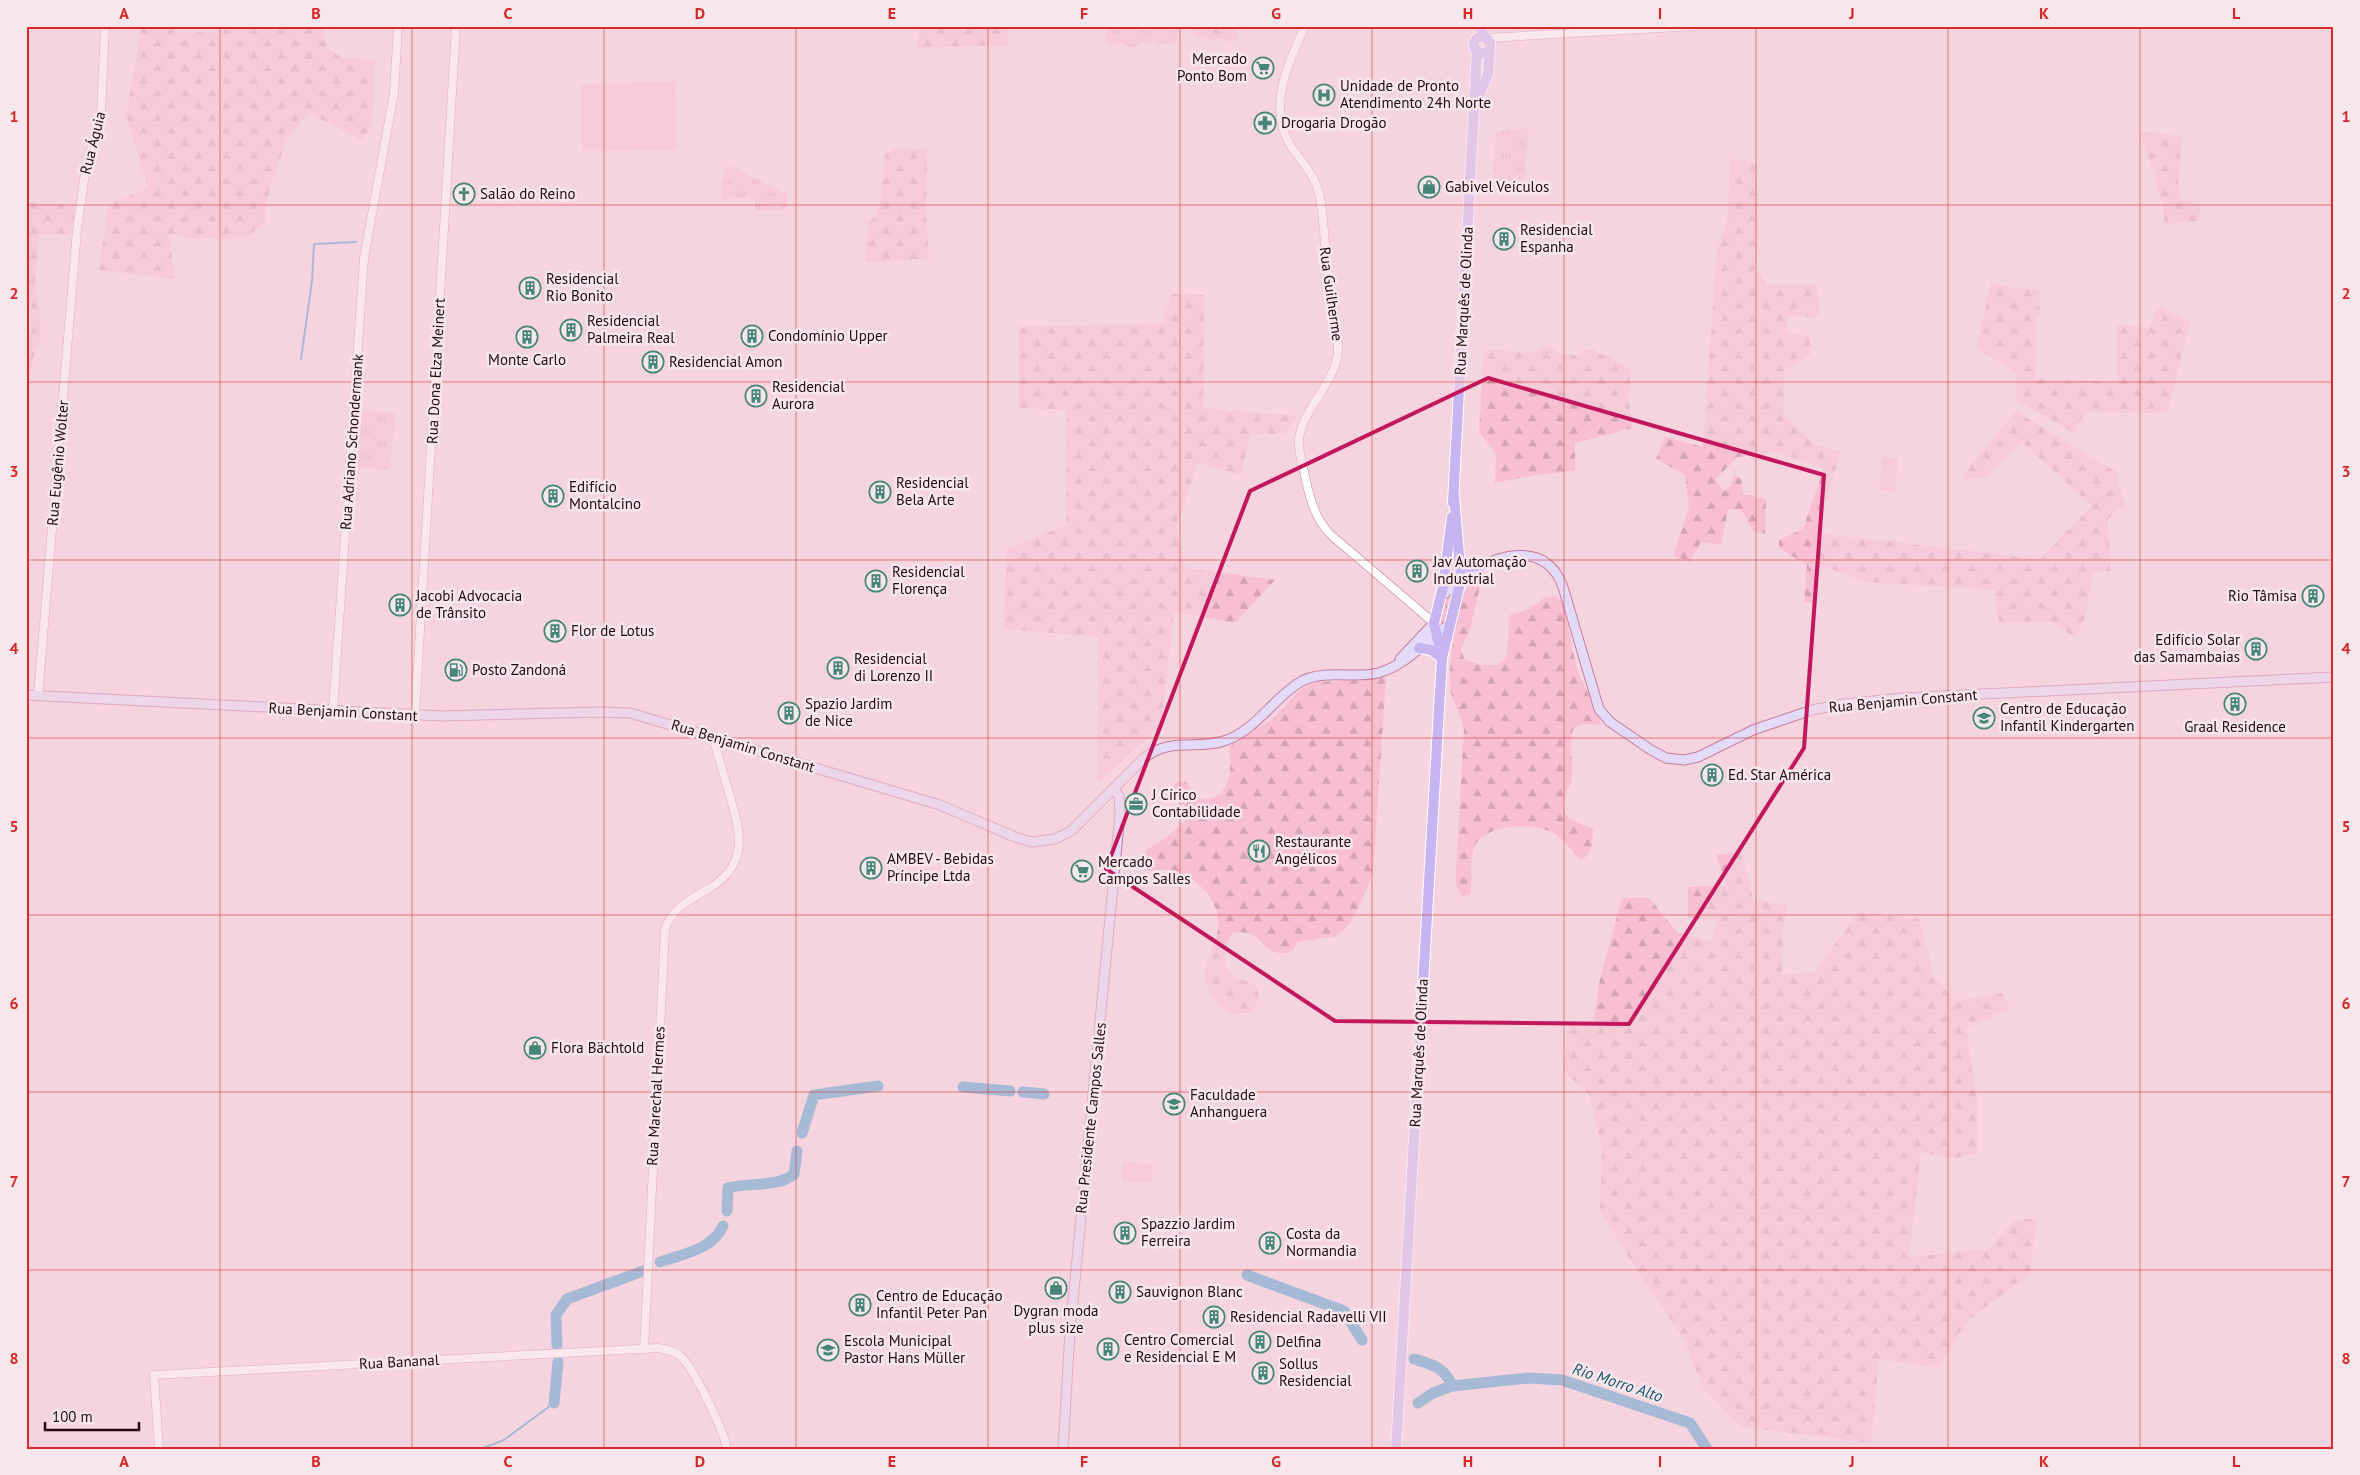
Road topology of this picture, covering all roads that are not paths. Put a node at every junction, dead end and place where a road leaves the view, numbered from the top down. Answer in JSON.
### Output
{"nodes":[{"id":1,"x":105,"y":26,"type":"edge"},
{"id":2,"x":398,"y":26,"type":"edge"},
{"id":3,"x":456,"y":26,"type":"edge"},
{"id":4,"x":1305,"y":26,"type":"edge"},
{"id":5,"x":1478,"y":26,"type":"edge"},
{"id":6,"x":1696,"y":26,"type":"edge"},
{"id":7,"x":1482,"y":43,"type":"junction"},
{"id":8,"x":1476,"y":75,"type":"junction"},
{"id":9,"x":1484,"y":84,"type":"junction"},
{"id":10,"x":1474,"y":106,"type":"junction"},
{"id":11,"x":78,"y":230,"type":"joint"},
{"id":12,"x":1454,"y":496,"type":"junction"},
{"id":13,"x":1460,"y":559,"type":"junction"},
{"id":14,"x":1487,"y":564,"type":"junction"},
{"id":15,"x":1461,"y":579,"type":"junction"},
{"id":16,"x":1441,"y":597,"type":"junction"},
{"id":17,"x":1457,"y":598,"type":"junction"},
{"id":18,"x":1436,"y":609,"type":"junction"},
{"id":19,"x":1419,"y":610,"type":"junction"},
{"id":20,"x":1434,"y":623,"type":"junction"},
{"id":21,"x":1450,"y":624,"type":"junction"},
{"id":22,"x":1435,"y":634,"type":"junction"},
{"id":23,"x":1419,"y":648,"type":"junction"},
{"id":24,"x":1442,"y":658,"type":"junction"},
{"id":25,"x":1392,"y":668,"type":"junction"},
{"id":26,"x":2334,"y":677,"type":"edge"},
{"id":27,"x":26,"y":695,"type":"edge"},
{"id":28,"x":38,"y":696,"type":"junction"},
{"id":29,"x":333,"y":711,"type":"junction"},
{"id":30,"x":415,"y":715,"type":"junction"},
{"id":31,"x":713,"y":738,"type":"junction"},
{"id":32,"x":1114,"y":788,"type":"junction"},
{"id":33,"x":644,"y":1349,"type":"junction"},
{"id":34,"x":159,"y":1449,"type":"edge"},
{"id":35,"x":727,"y":1449,"type":"edge"},
{"id":36,"x":1063,"y":1449,"type":"edge"},
{"id":37,"x":1396,"y":1449,"type":"edge"}],
"edges":[{"from":1,"to":11,"type":"street","name":"Rua Águia"},
{"from":2,"to":29,"type":"street","name":"Rua Adriano Schondermank"},
{"from":3,"to":30,"type":"street","name":"Rua Dona Elza Meinert"},
{"from":4,"to":19,"type":"street","name":"Rua Guilherme"},
{"from":5,"to":7,"type":"main road"},
{"from":6,"to":7,"type":"street"},
{"from":7,"to":8,"type":"main road","name":"Rua Marquês de Olinda"},
{"from":7,"to":9,"type":"main road","name":"Rua Marquês de Olinda"},
{"from":8,"to":9,"type":"main road"},
{"from":8,"to":10,"type":"main road","name":"Rua Marquês de Olinda"},
{"from":9,"to":10,"type":"main road","name":"Rua Marquês de Olinda"},
{"from":10,"to":12,"type":"main road","name":"Rua Marquês de Olinda"},
{"from":11,"to":28,"type":"street","name":"Rua Eugênio Wolter"},
{"from":12,"to":13,"type":"main road","name":"Rua Marquês de Olinda"},
{"from":12,"to":16,"type":"main road","name":"Rua Marquês de Olinda"},
{"from":13,"to":14,"type":"main road"},
{"from":13,"to":15,"type":"main road","name":"Rua Marquês de Olinda"},
{"from":14,"to":15,"type":"main road","name":"Rua Benjamin Constant"},
{"from":14,"to":17,"type":"main road","name":"Rua Benjamin Constant"},
{"from":14,"to":26,"type":"main road","name":"Rua Benjamin Constant"},
{"from":15,"to":16,"type":"main road","name":"Rua Benjamin Constant"},
{"from":15,"to":17,"type":"main road","name":"Rua Marquês de Olinda"},
{"from":16,"to":17,"type":"main road"},
{"from":16,"to":18,"type":"main road","name":"Rua Marquês de Olinda"},
{"from":17,"to":21,"type":"main road","name":"Rua Marquês de Olinda"},
{"from":18,"to":19,"type":"street"},
{"from":18,"to":20,"type":"main road","name":"Rua Marquês de Olinda"},
{"from":19,"to":20,"type":"street","name":"Rua Guilherme"},
{"from":20,"to":21,"type":"main road"},
{"from":20,"to":22,"type":"main road","name":"Rua Marquês de Olinda"},
{"from":20,"to":25,"type":"main road"},
{"from":21,"to":22,"type":"main road","name":"Rua Benjamin Constant"},
{"from":21,"to":24,"type":"main road","name":"Rua Marquês de Olinda"},
{"from":22,"to":23,"type":"main road","name":"Rua Benjamin Constant"},
{"from":22,"to":24,"type":"main road","name":"Rua Marquês de Olinda"},
{"from":23,"to":24,"type":"main road"},
{"from":23,"to":25,"type":"main road","name":"Rua Benjamin Constant"},
{"from":24,"to":37,"type":"main road","name":"Rua Marquês de Olinda"},
{"from":25,"to":32,"type":"main road","name":"Rua Benjamin Constant"},
{"from":27,"to":28,"type":"main road","name":"Rua Benjamin Constant"},
{"from":28,"to":29,"type":"main road","name":"Rua Benjamin Constant"},
{"from":29,"to":30,"type":"main road","name":"Rua Benjamin Constant"},
{"from":30,"to":31,"type":"main road","name":"Rua Benjamin Constant"},
{"from":31,"to":32,"type":"main road","name":"Rua Benjamin Constant"},
{"from":31,"to":33,"type":"street","name":"Rua Marechal Hermes"},
{"from":32,"to":36,"type":"main road","name":"Rua Presidente Campos Salles"},
{"from":33,"to":34,"type":"street","name":"Rua Bananal"},
{"from":33,"to":35,"type":"street"}]}
